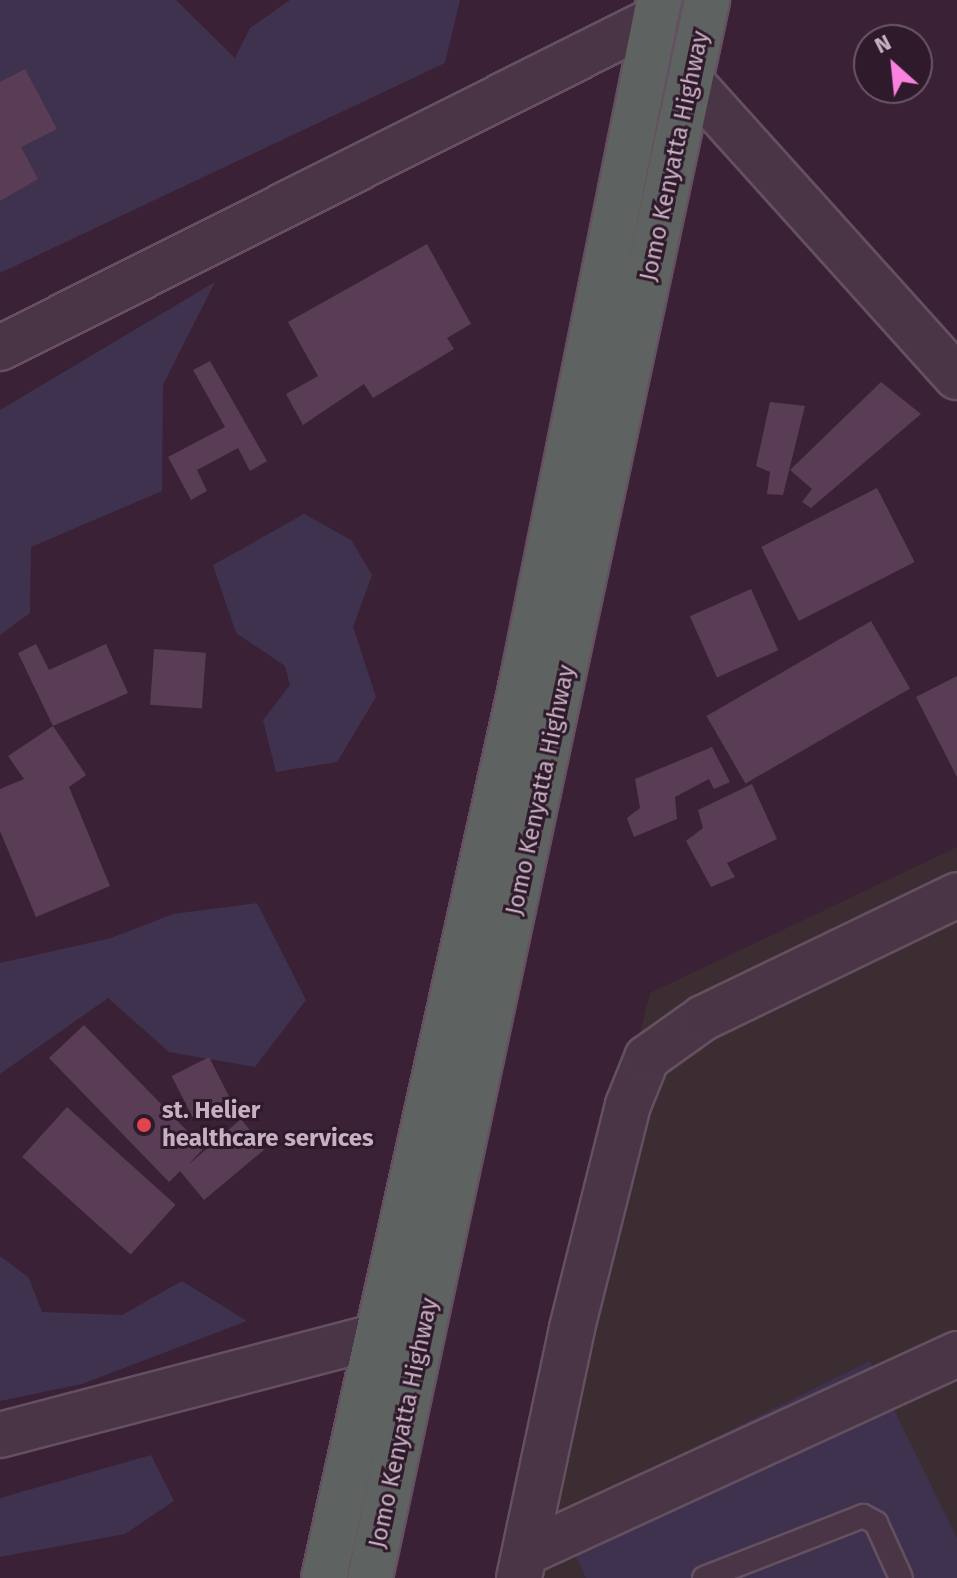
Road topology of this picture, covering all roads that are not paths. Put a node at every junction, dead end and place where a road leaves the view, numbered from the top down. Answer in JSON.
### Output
{"nodes":[{"id":1,"x":707,"y":0,"type":"edge"},
{"id":2,"x":657,"y":10,"type":"edge"},
{"id":3,"x":691,"y":82,"type":"junction"},
{"id":4,"x":0,"y":348,"type":"edge"},
{"id":5,"x":957,"y":377,"type":"edge"},
{"id":6,"x":957,"y":895,"type":"edge"},
{"id":7,"x":380,"y":1335,"type":"junction"},
{"id":8,"x":957,"y":1354,"type":"edge"},
{"id":9,"x":0,"y":1435,"type":"edge"},
{"id":10,"x":522,"y":1566,"type":"edge"},
{"id":11,"x":324,"y":1578,"type":"edge"},
{"id":12,"x":370,"y":1578,"type":"edge"},
{"id":13,"x":704,"y":1578,"type":"edge"},
{"id":14,"x":901,"y":1578,"type":"edge"}],
"edges":[{"from":1,"to":3,"type":"highway","name":"Jomo Kenyatta Highway"},
{"from":2,"to":4,"type":"street"},
{"from":2,"to":7,"type":"highway","name":"Jomo Kenyatta Highway"},
{"from":3,"to":5,"type":"street"},
{"from":3,"to":12,"type":"highway","name":"Jomo Kenyatta Highway"},
{"from":6,"to":10,"type":"street"},
{"from":7,"to":9,"type":"street"},
{"from":7,"to":11,"type":"highway","name":"Jomo Kenyatta Highway"},
{"from":8,"to":10,"type":"street"},
{"from":13,"to":14,"type":"lane"}]}
